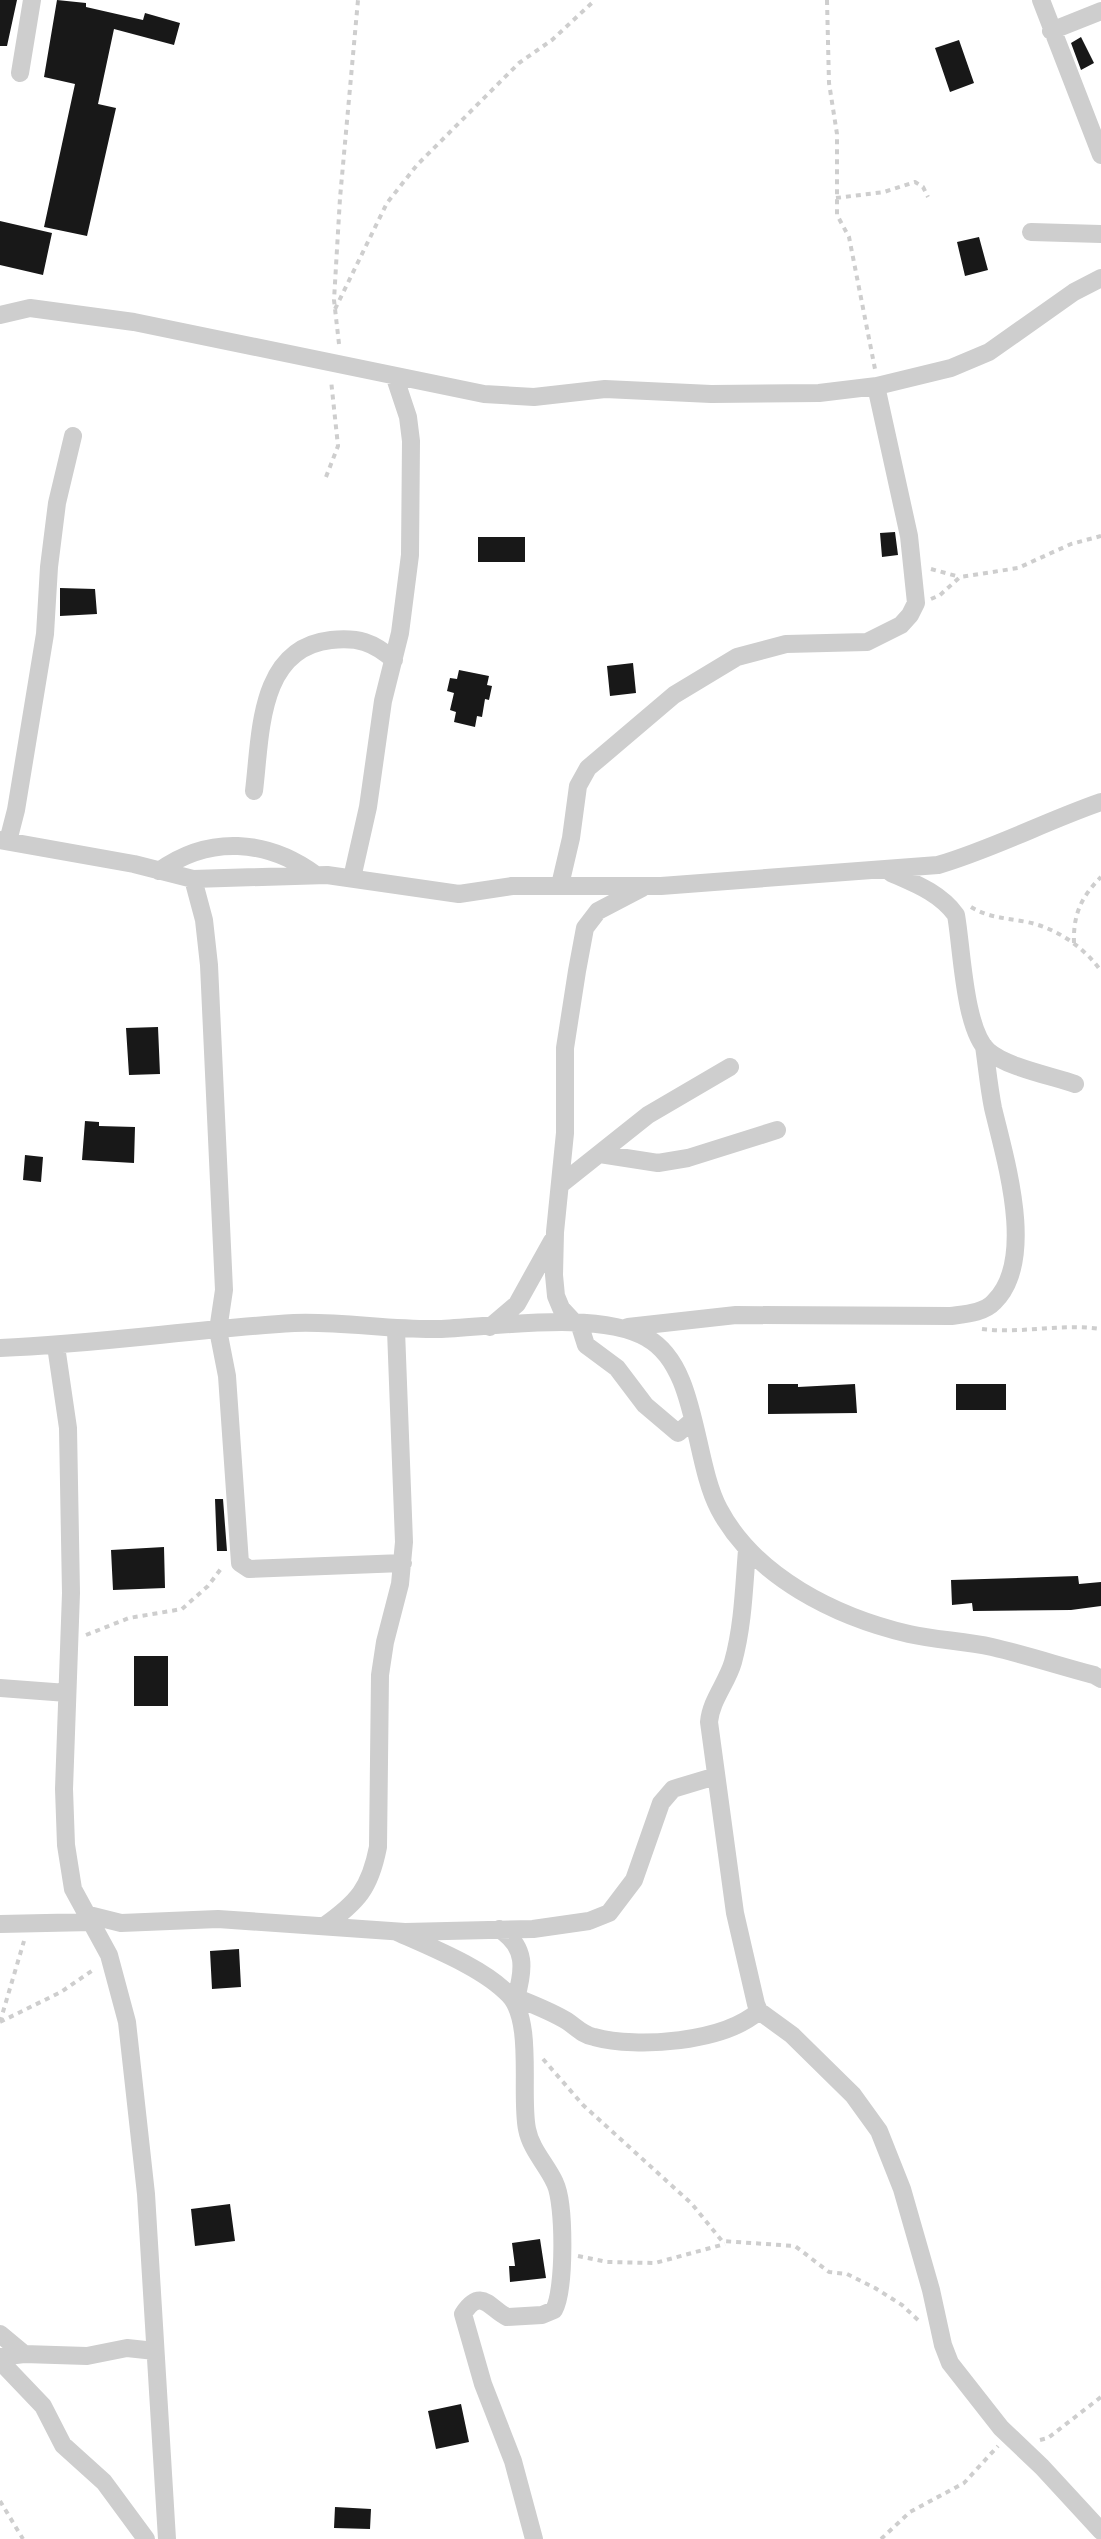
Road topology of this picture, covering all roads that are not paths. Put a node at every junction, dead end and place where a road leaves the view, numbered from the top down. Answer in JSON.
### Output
{"nodes":[{"id":1,"x":32,"y":0,"type":"edge"},
{"id":2,"x":1041,"y":0,"type":"edge"},
{"id":3,"x":1101,"y":11,"type":"edge"},
{"id":4,"x":1051,"y":31,"type":"junction"},
{"id":5,"x":20,"y":73,"type":"dead end"},
{"id":6,"x":1101,"y":156,"type":"edge"},
{"id":7,"x":1031,"y":232,"type":"dead end"},
{"id":8,"x":1101,"y":234,"type":"edge"},
{"id":9,"x":1101,"y":278,"type":"edge"},
{"id":10,"x":0,"y":316,"type":"edge"},
{"id":11,"x":395,"y":378,"type":"junction"},
{"id":12,"x":876,"y":386,"type":"junction"},
{"id":13,"x":73,"y":436,"type":"dead end"},
{"id":14,"x":394,"y":660,"type":"junction"},
{"id":15,"x":254,"y":791,"type":"dead end"},
{"id":16,"x":1101,"y":802,"type":"edge"},
{"id":17,"x":4,"y":840,"type":"edge"},
{"id":18,"x":159,"y":871,"type":"junction"},
{"id":19,"x":886,"y":871,"type":"junction"},
{"id":20,"x":317,"y":876,"type":"junction"},
{"id":21,"x":352,"y":878,"type":"junction"},
{"id":22,"x":192,"y":879,"type":"junction"},
{"id":23,"x":560,"y":885,"type":"junction"},
{"id":24,"x":647,"y":886,"type":"junction"},
{"id":25,"x":984,"y":1046,"type":"junction"},
{"id":26,"x":730,"y":1067,"type":"dead end"},
{"id":27,"x":1075,"y":1084,"type":"dead end"},
{"id":28,"x":777,"y":1130,"type":"dead end"},
{"id":29,"x":600,"y":1154,"type":"junction"},
{"id":30,"x":560,"y":1186,"type":"junction"},
{"id":31,"x":554,"y":1236,"type":"junction"},
{"id":32,"x":576,"y":1322,"type":"junction"},
{"id":33,"x":490,"y":1327,"type":"junction"},
{"id":34,"x":618,"y":1328,"type":"junction"},
{"id":35,"x":218,"y":1330,"type":"junction"},
{"id":36,"x":396,"y":1330,"type":"junction"},
{"id":37,"x":56,"y":1346,"type":"junction"},
{"id":38,"x":0,"y":1348,"type":"edge"},
{"id":39,"x":692,"y":1421,"type":"junction"},
{"id":40,"x":748,"y":1550,"type":"junction"},
{"id":41,"x":402,"y":1563,"type":"junction"},
{"id":42,"x":1099,"y":1676,"type":"edge"},
{"id":43,"x":0,"y":1688,"type":"edge"},
{"id":44,"x":67,"y":1693,"type":"junction"},
{"id":45,"x":716,"y":1776,"type":"junction"},
{"id":46,"x":87,"y":1918,"type":"junction"},
{"id":47,"x":0,"y":1924,"type":"edge"},
{"id":48,"x":324,"y":1926,"type":"junction"},
{"id":49,"x":498,"y":1929,"type":"junction"},
{"id":50,"x":396,"y":1932,"type":"junction"},
{"id":51,"x":513,"y":1996,"type":"junction"},
{"id":52,"x":760,"y":2011,"type":"junction"},
{"id":53,"x":0,"y":2334,"type":"edge"},
{"id":54,"x":155,"y":2351,"type":"junction"},
{"id":55,"x":24,"y":2354,"type":"junction"},
{"id":56,"x":0,"y":2359,"type":"edge"},
{"id":57,"x":1101,"y":2531,"type":"edge"},
{"id":58,"x":146,"y":2539,"type":"edge"},
{"id":59,"x":167,"y":2539,"type":"edge"},
{"id":60,"x":534,"y":2539,"type":"edge"}],
"edges":[{"from":1,"to":5,"type":"street"},
{"from":2,"to":4,"type":"street"},
{"from":3,"to":4,"type":"street"},
{"from":4,"to":6,"type":"street"},
{"from":7,"to":8,"type":"street"},
{"from":9,"to":12,"type":"street"},
{"from":10,"to":11,"type":"street"},
{"from":11,"to":12,"type":"street"},
{"from":11,"to":14,"type":"street"},
{"from":12,"to":23,"type":"street"},
{"from":13,"to":17,"type":"street"},
{"from":14,"to":15,"type":"street"},
{"from":14,"to":21,"type":"street"},
{"from":16,"to":19,"type":"street"},
{"from":17,"to":18,"type":"street"},
{"from":18,"to":20,"type":"street"},
{"from":18,"to":22,"type":"street"},
{"from":19,"to":24,"type":"street"},
{"from":19,"to":25,"type":"street"},
{"from":20,"to":21,"type":"street"},
{"from":20,"to":22,"type":"street"},
{"from":21,"to":23,"type":"street"},
{"from":22,"to":35,"type":"street"},
{"from":23,"to":24,"type":"street"},
{"from":24,"to":30,"type":"street"},
{"from":25,"to":27,"type":"street"},
{"from":25,"to":34,"type":"street"},
{"from":26,"to":29,"type":"street"},
{"from":28,"to":29,"type":"street"},
{"from":29,"to":30,"type":"street"},
{"from":30,"to":31,"type":"street"},
{"from":31,"to":32,"type":"street"},
{"from":31,"to":33,"type":"street"},
{"from":32,"to":33,"type":"street"},
{"from":32,"to":34,"type":"street"},
{"from":32,"to":39,"type":"street"},
{"from":33,"to":36,"type":"street"},
{"from":34,"to":39,"type":"street"},
{"from":35,"to":36,"type":"street"},
{"from":35,"to":37,"type":"street"},
{"from":35,"to":41,"type":"street"},
{"from":36,"to":41,"type":"street"},
{"from":37,"to":38,"type":"street"},
{"from":37,"to":44,"type":"street"},
{"from":39,"to":40,"type":"street"},
{"from":40,"to":42,"type":"street"},
{"from":40,"to":45,"type":"street"},
{"from":41,"to":48,"type":"street"},
{"from":43,"to":44,"type":"street"},
{"from":44,"to":46,"type":"street"},
{"from":45,"to":49,"type":"street"},
{"from":45,"to":52,"type":"street"},
{"from":46,"to":47,"type":"street"},
{"from":46,"to":48,"type":"street"},
{"from":46,"to":54,"type":"street"},
{"from":48,"to":50,"type":"street"},
{"from":49,"to":50,"type":"street"},
{"from":49,"to":51,"type":"street"},
{"from":50,"to":51,"type":"street"},
{"from":51,"to":52,"type":"street"},
{"from":51,"to":60,"type":"street"},
{"from":52,"to":57,"type":"street"},
{"from":53,"to":55,"type":"street"},
{"from":54,"to":55,"type":"street"},
{"from":54,"to":59,"type":"street"},
{"from":55,"to":56,"type":"street"},
{"from":56,"to":58,"type":"street"}]}
